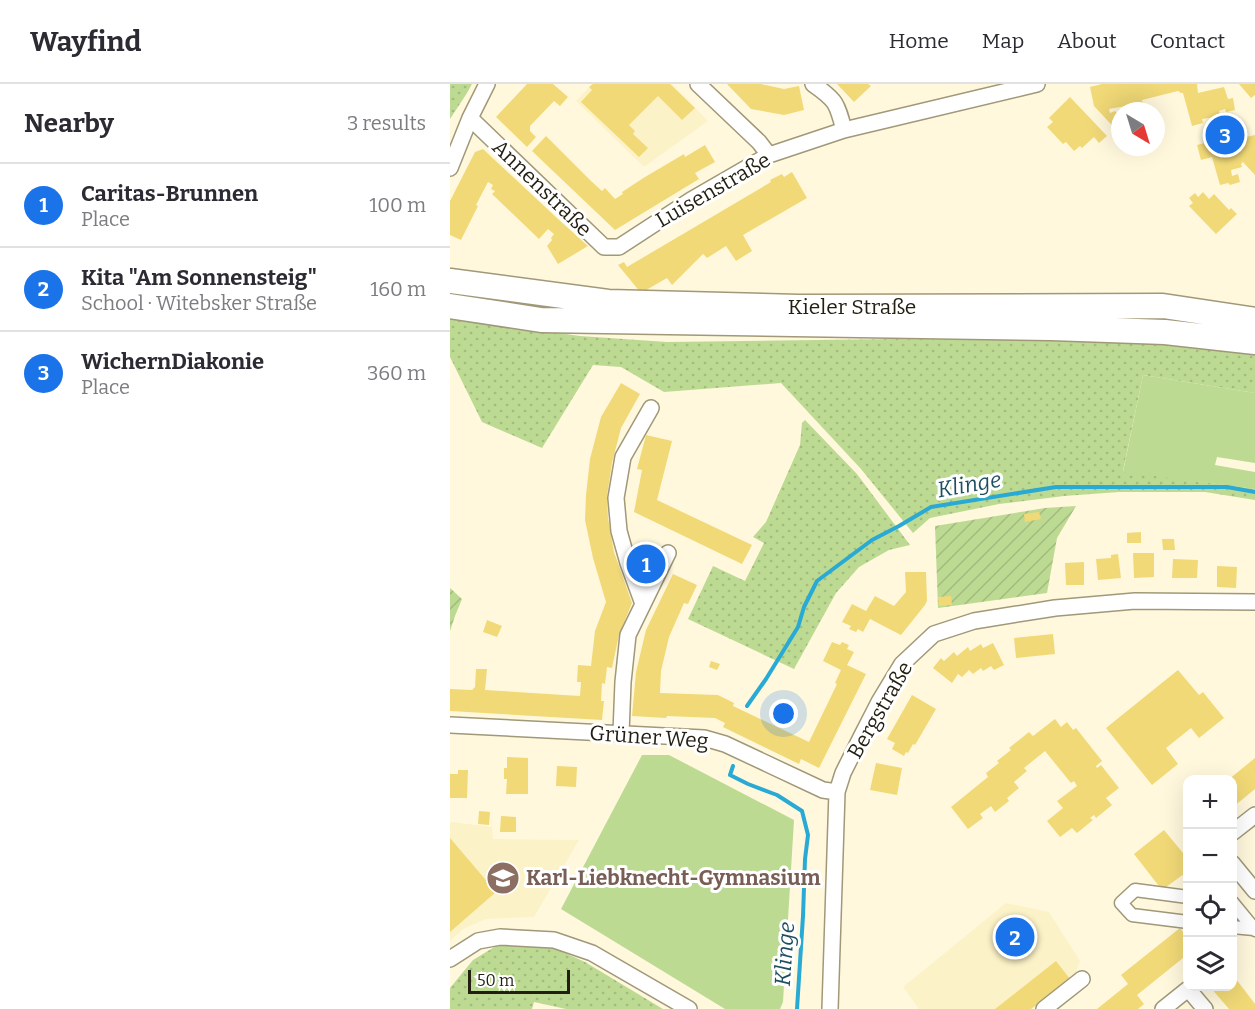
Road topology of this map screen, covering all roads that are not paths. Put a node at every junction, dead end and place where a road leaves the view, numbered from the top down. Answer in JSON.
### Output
{"nodes":[{"id":1,"x":487,"y":84,"type":"edge"},
{"id":2,"x":698,"y":84,"type":"edge"},
{"id":3,"x":813,"y":84,"type":"edge"},
{"id":4,"x":1037,"y":84,"type":"edge"},
{"id":5,"x":470,"y":118,"type":"junction"},
{"id":6,"x":844,"y":130,"type":"junction"},
{"id":7,"x":450,"y":144,"type":"edge"},
{"id":8,"x":769,"y":155,"type":"junction"},
{"id":9,"x":450,"y":168,"type":"edge"},
{"id":10,"x":619,"y":247,"type":"joint"},
{"id":11,"x":450,"y":281,"type":"edge"},
{"id":12,"x":450,"y":306,"type":"edge"},
{"id":13,"x":1255,"y":320,"type":"edge"},
{"id":14,"x":1255,"y":342,"type":"edge"},
{"id":15,"x":651,"y":408,"type":"dead end"},
{"id":16,"x":668,"y":553,"type":"dead end"},
{"id":17,"x":1255,"y":602,"type":"edge"},
{"id":18,"x":643,"y":604,"type":"junction"},
{"id":19,"x":450,"y":725,"type":"edge"},
{"id":20,"x":621,"y":733,"type":"junction"},
{"id":21,"x":837,"y":792,"type":"junction"},
{"id":22,"x":1255,"y":815,"type":"edge"},
{"id":23,"x":1237,"y":830,"type":"edge"},
{"id":24,"x":1237,"y":868,"type":"edge"},
{"id":25,"x":1255,"y":891,"type":"edge"},
{"id":26,"x":1183,"y":896,"type":"edge"},
{"id":27,"x":1237,"y":907,"type":"edge"},
{"id":28,"x":1183,"y":921,"type":"edge"},
{"id":29,"x":1237,"y":928,"type":"edge"},
{"id":30,"x":1255,"y":930,"type":"edge"},
{"id":31,"x":450,"y":959,"type":"edge"},
{"id":32,"x":1082,"y":979,"type":"dead end"},
{"id":33,"x":688,"y":1009,"type":"edge"},
{"id":34,"x":830,"y":1009,"type":"edge"},
{"id":35,"x":1044,"y":1009,"type":"edge"},
{"id":36,"x":1163,"y":1009,"type":"edge"},
{"id":37,"x":1205,"y":1009,"type":"edge"}],
"edges":[{"from":1,"to":5,"type":"street"},
{"from":2,"to":8,"type":"street"},
{"from":3,"to":6,"type":"street"},
{"from":4,"to":6,"type":"street","name":"Luisenstraße"},
{"from":5,"to":7,"type":"street"},
{"from":5,"to":9,"type":"street"},
{"from":5,"to":10,"type":"street","name":"Annenstraße"},
{"from":6,"to":8,"type":"street","name":"Luisenstraße"},
{"from":8,"to":10,"type":"street","name":"Luisenstraße"},
{"from":11,"to":13,"type":"main road","name":"Kieler Straße"},
{"from":12,"to":14,"type":"main road","name":"Kieler Straße"},
{"from":15,"to":18,"type":"street"},
{"from":16,"to":18,"type":"street"},
{"from":17,"to":21,"type":"street","name":"Bergstraße"},
{"from":18,"to":20,"type":"street"},
{"from":19,"to":20,"type":"street","name":"Grüner Weg"},
{"from":20,"to":21,"type":"street","name":"Grüner Weg"},
{"from":21,"to":34,"type":"street","name":"Bergstraße"},
{"from":22,"to":23,"type":"street"},
{"from":24,"to":25,"type":"street"},
{"from":26,"to":28,"type":"street"},
{"from":27,"to":30,"type":"street"},
{"from":29,"to":30,"type":"street"},
{"from":31,"to":33,"type":"street"},
{"from":32,"to":35,"type":"street"},
{"from":36,"to":37,"type":"street"}]}
